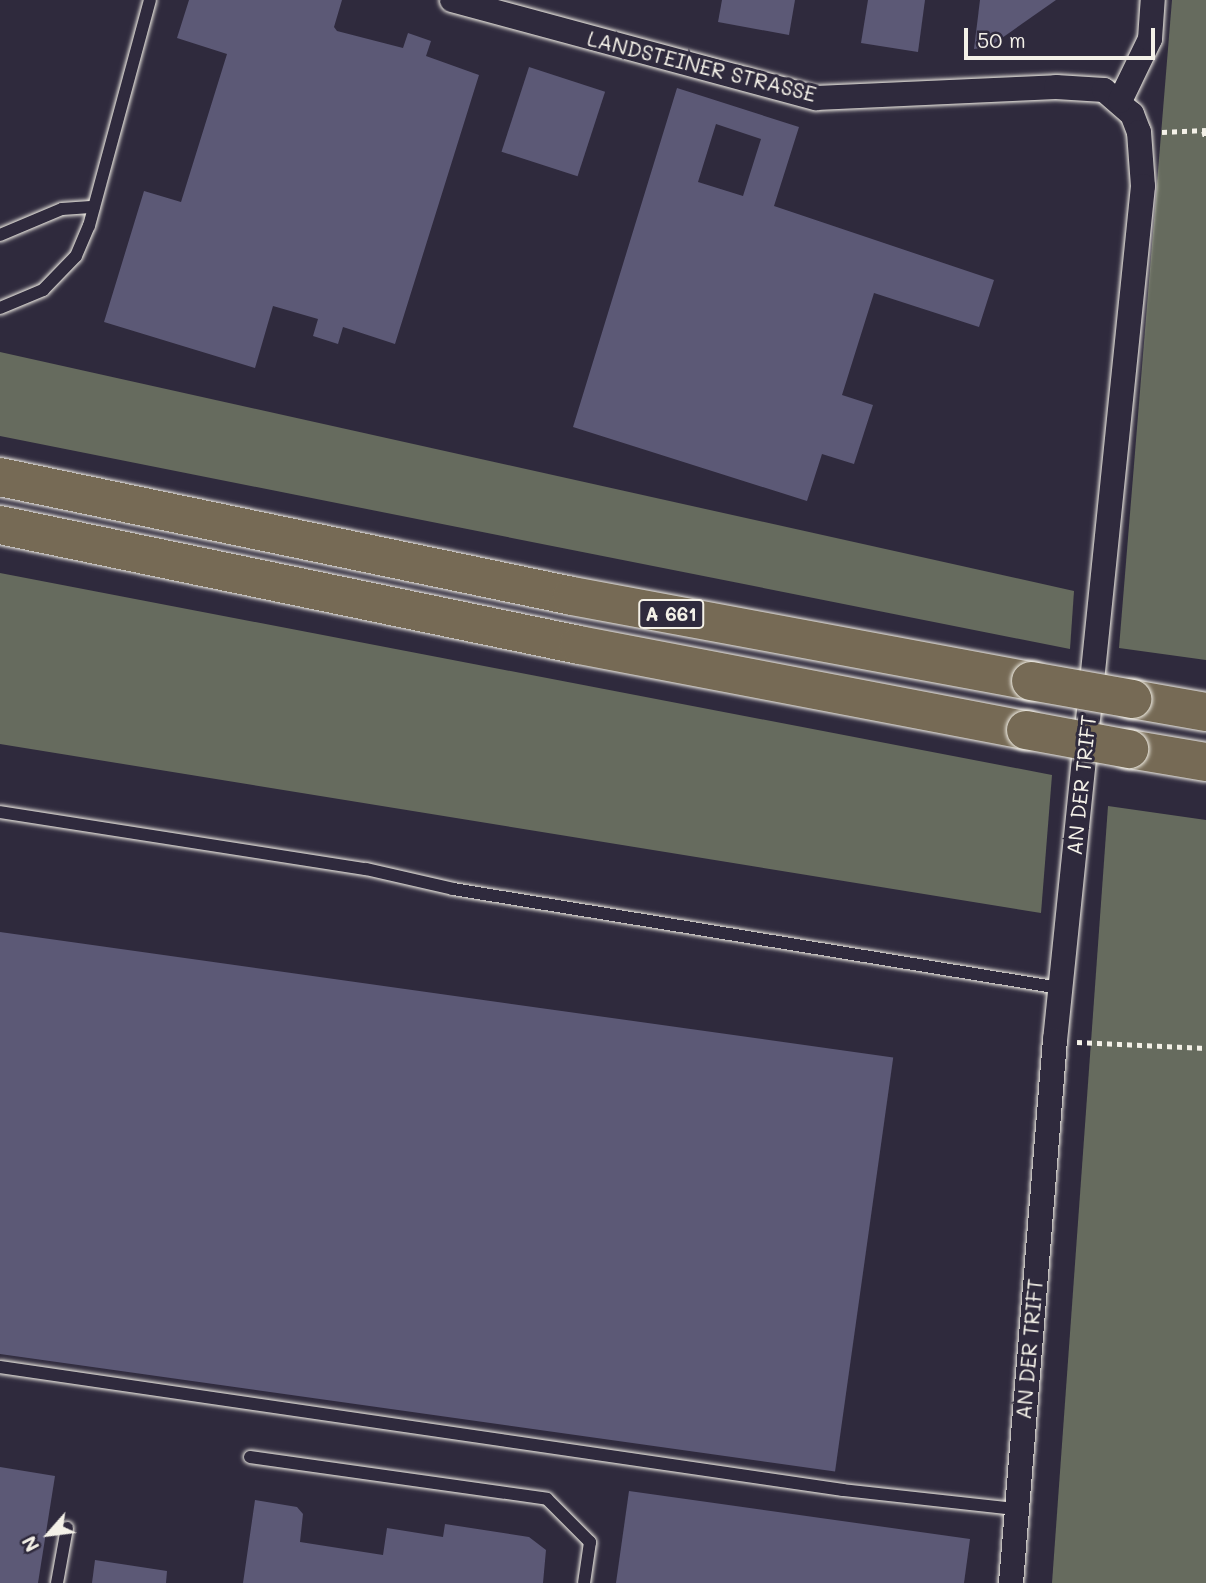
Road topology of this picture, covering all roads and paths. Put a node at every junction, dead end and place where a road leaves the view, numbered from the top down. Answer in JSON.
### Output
{"nodes":[{"id":1,"x":150,"y":0,"type":"edge"},
{"id":2,"x":452,"y":0,"type":"edge"},
{"id":3,"x":1153,"y":0,"type":"edge"},
{"id":4,"x":1120,"y":101,"type":"junction"},
{"id":5,"x":1205,"y":131,"type":"edge"},
{"id":6,"x":1139,"y":132,"type":"junction"},
{"id":7,"x":1206,"y":139,"type":"edge"},
{"id":8,"x":94,"y":207,"type":"junction"},
{"id":9,"x":0,"y":235,"type":"edge"},
{"id":10,"x":0,"y":308,"type":"edge"},
{"id":11,"x":0,"y":477,"type":"edge"},
{"id":12,"x":0,"y":525,"type":"edge"},
{"id":13,"x":1206,"y":712,"type":"edge"},
{"id":14,"x":1206,"y":762,"type":"edge"},
{"id":15,"x":0,"y":812,"type":"edge"},
{"id":16,"x":1060,"y":988,"type":"junction"},
{"id":17,"x":1055,"y":1040,"type":"junction"},
{"id":18,"x":1206,"y":1048,"type":"edge"},
{"id":19,"x":0,"y":1367,"type":"edge"},
{"id":20,"x":250,"y":1457,"type":"dead end"},
{"id":21,"x":1016,"y":1509,"type":"junction"},
{"id":22,"x":67,"y":1528,"type":"dead end"},
{"id":23,"x":57,"y":1583,"type":"edge"},
{"id":24,"x":584,"y":1583,"type":"edge"},
{"id":25,"x":1011,"y":1583,"type":"edge"}],
"edges":[{"from":1,"to":8,"type":"lane"},
{"from":2,"to":4,"type":"street","name":"LANDSTEINER STRASSE"},
{"from":3,"to":4,"type":"street"},
{"from":4,"to":6,"type":"street","name":"AN DER TRIFT"},
{"from":5,"to":6,"type":"path"},
{"from":5,"to":7,"type":"path"},
{"from":6,"to":16,"type":"street","name":"AN DER TRIFT"},
{"from":8,"to":9,"type":"lane"},
{"from":8,"to":10,"type":"lane"},
{"from":11,"to":13,"type":"highway","number":"A 661","bridge":true},
{"from":12,"to":14,"type":"highway","number":"A 661","bridge":true},
{"from":15,"to":16,"type":"lane"},
{"from":16,"to":17,"type":"street","name":"AN DER TRIFT"},
{"from":17,"to":18,"type":"path"},
{"from":17,"to":21,"type":"street","name":"AN DER TRIFT"},
{"from":19,"to":21,"type":"lane"},
{"from":20,"to":24,"type":"lane"},
{"from":21,"to":25,"type":"street","name":"AN DER TRIFT"},
{"from":22,"to":23,"type":"lane"}]}
